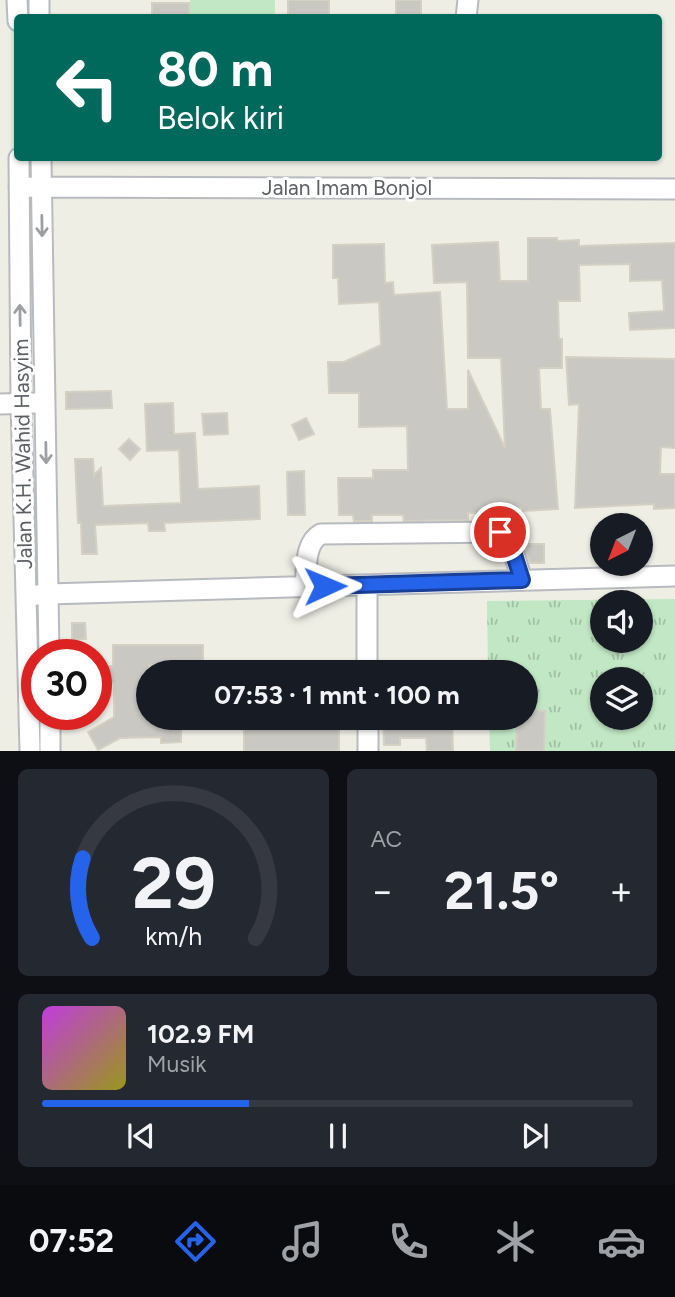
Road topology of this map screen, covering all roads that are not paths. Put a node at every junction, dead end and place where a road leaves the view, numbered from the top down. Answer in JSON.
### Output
{"nodes":[{"id":1,"x":19,"y":161,"type":"edge"},
{"id":2,"x":41,"y":161,"type":"edge"},
{"id":3,"x":19,"y":187,"type":"junction"},
{"id":4,"x":42,"y":188,"type":"junction"},
{"id":5,"x":675,"y":189,"type":"edge"},
{"id":6,"x":21,"y":402,"type":"junction"},
{"id":7,"x":45,"y":403,"type":"junction"},
{"id":8,"x":0,"y":404,"type":"edge"},
{"id":9,"x":675,"y":576,"type":"edge"},
{"id":10,"x":522,"y":580,"type":"junction"},
{"id":11,"x":367,"y":586,"type":"junction"},
{"id":12,"x":304,"y":587,"type":"junction"},
{"id":13,"x":48,"y":594,"type":"junction"},
{"id":14,"x":26,"y":596,"type":"junction"},
{"id":15,"x":49,"y":639,"type":"edge"},
{"id":16,"x":368,"y":660,"type":"edge"},
{"id":17,"x":50,"y":730,"type":"edge"},
{"id":18,"x":368,"y":730,"type":"edge"},
{"id":19,"x":30,"y":751,"type":"edge"},
{"id":20,"x":50,"y":751,"type":"edge"},
{"id":21,"x":368,"y":751,"type":"edge"}],
"edges":[{"from":1,"to":3,"type":"street","name":"Jalan K.H. Wahid Hasyim"},
{"from":2,"to":4,"type":"street","name":"Jalan K.H. Wahid Hasyim"},
{"from":3,"to":4,"type":"street","name":"Jalan Imam Bonjol"},
{"from":6,"to":3,"type":"street","name":"Jalan K.H. Wahid Hasyim","one_way":true},
{"from":4,"to":5,"type":"street","name":"Jalan Imam Bonjol"},
{"from":4,"to":7,"type":"street","name":"Jalan K.H. Wahid Hasyim","one_way":true},
{"from":6,"to":7,"type":"street"},
{"from":6,"to":8,"type":"street"},
{"from":6,"to":14,"type":"street","name":"Jalan K.H. Wahid Hasyim"},
{"from":7,"to":13,"type":"street","name":"Jalan K.H. Wahid Hasyim","one_way":true},
{"from":9,"to":10,"type":"street"},
{"from":10,"to":11,"type":"street"},
{"from":10,"to":12,"type":"street"},
{"from":11,"to":12,"type":"street"},
{"from":11,"to":16,"type":"street"},
{"from":12,"to":13,"type":"street"},
{"from":13,"to":14,"type":"street"},
{"from":13,"to":15,"type":"street","name":"Jalan K.H. Wahid Hasyim"},
{"from":14,"to":19,"type":"street","name":"Jalan K.H. Wahid Hasyim"},
{"from":17,"to":20,"type":"street"},
{"from":18,"to":21,"type":"street"}]}
